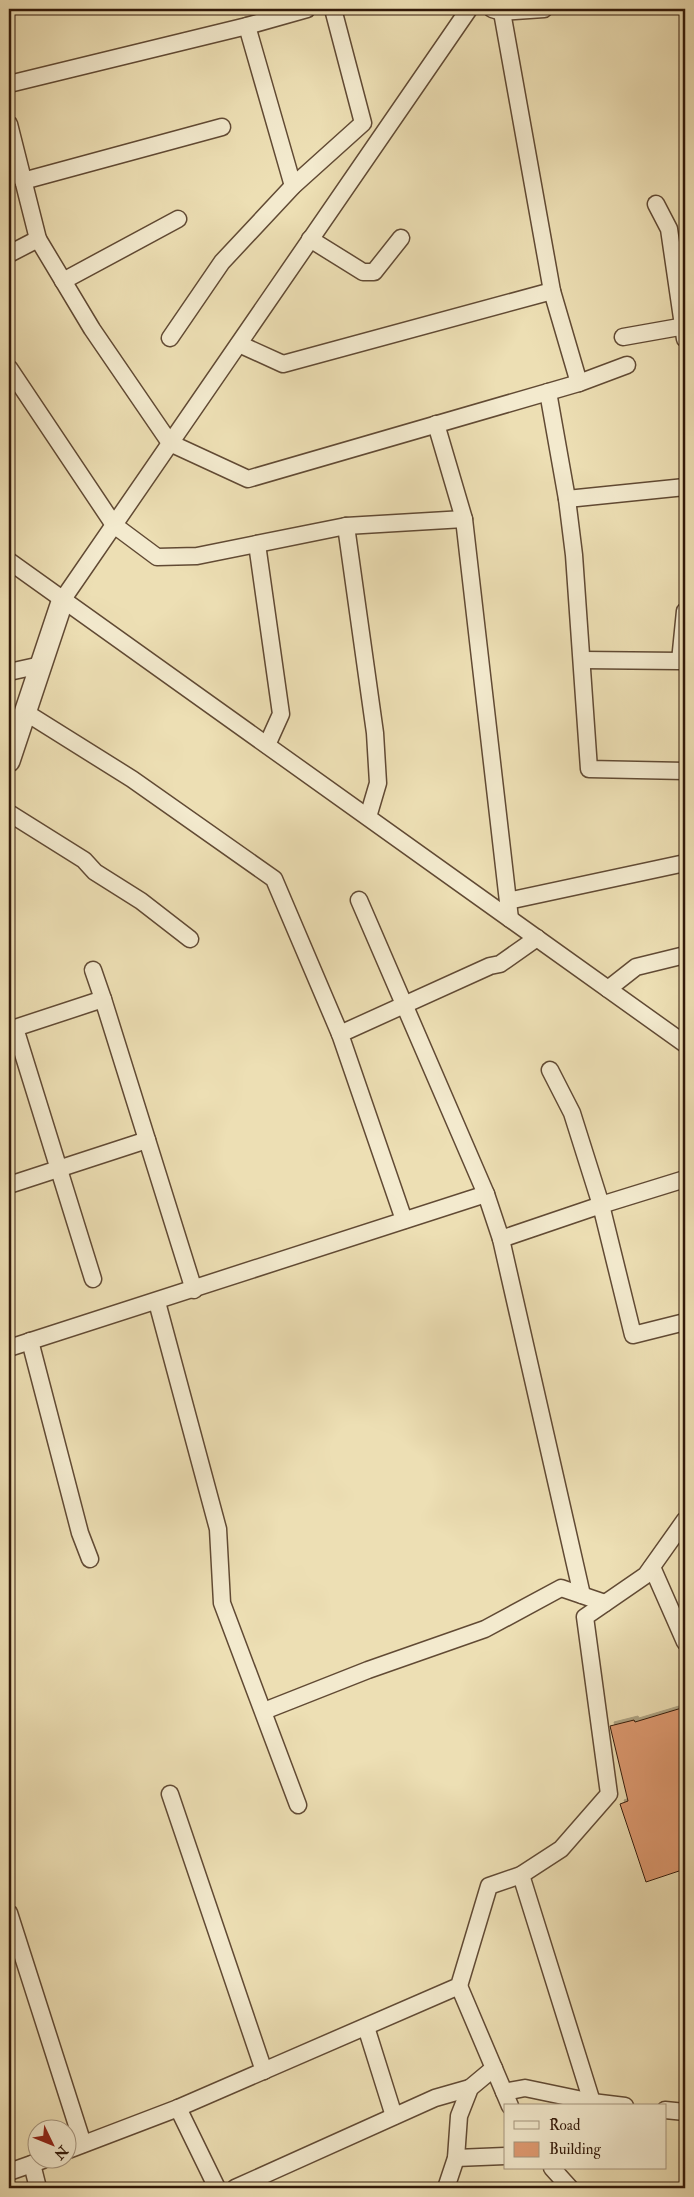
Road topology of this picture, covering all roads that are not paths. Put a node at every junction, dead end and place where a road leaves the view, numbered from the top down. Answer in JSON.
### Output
{"nodes":[{"id":1,"x":307,"y":9,"type":"edge"},
{"id":2,"x":332,"y":9,"type":"edge"},
{"id":3,"x":469,"y":9,"type":"edge"},
{"id":4,"x":544,"y":9,"type":"edge"},
{"id":5,"x":497,"y":10,"type":"edge"},
{"id":6,"x":247,"y":26,"type":"junction"},
{"id":7,"x":9,"y":84,"type":"edge"},
{"id":8,"x":222,"y":127,"type":"dead end"},
{"id":9,"x":10,"y":130,"type":"edge"},
{"id":10,"x":23,"y":181,"type":"junction"},
{"id":11,"x":293,"y":186,"type":"junction"},
{"id":12,"x":656,"y":204,"type":"dead end"},
{"id":13,"x":178,"y":219,"type":"dead end"},
{"id":14,"x":401,"y":238,"type":"dead end"},
{"id":15,"x":38,"y":239,"type":"junction"},
{"id":16,"x":310,"y":239,"type":"junction"},
{"id":17,"x":9,"y":254,"type":"edge"},
{"id":18,"x":63,"y":281,"type":"junction"},
{"id":19,"x":552,"y":291,"type":"junction"},
{"id":20,"x":685,"y":331,"type":"edge"},
{"id":21,"x":622,"y":337,"type":"dead end"},
{"id":22,"x":170,"y":338,"type":"dead end"},
{"id":23,"x":238,"y":344,"type":"junction"},
{"id":24,"x":627,"y":365,"type":"dead end"},
{"id":25,"x":9,"y":368,"type":"edge"},
{"id":26,"x":578,"y":383,"type":"junction"},
{"id":27,"x":548,"y":392,"type":"junction"},
{"id":28,"x":436,"y":424,"type":"junction"},
{"id":29,"x":170,"y":443,"type":"junction"},
{"id":30,"x":685,"y":487,"type":"edge"},
{"id":31,"x":568,"y":499,"type":"junction"},
{"id":32,"x":464,"y":519,"type":"junction"},
{"id":33,"x":114,"y":525,"type":"junction"},
{"id":34,"x":346,"y":526,"type":"junction"},
{"id":35,"x":257,"y":544,"type":"junction"},
{"id":36,"x":9,"y":561,"type":"edge"},
{"id":37,"x":63,"y":599,"type":"junction"},
{"id":38,"x":685,"y":610,"type":"edge"},
{"id":39,"x":582,"y":660,"type":"junction"},
{"id":40,"x":683,"y":661,"type":"edge"},
{"id":41,"x":41,"y":665,"type":"junction"},
{"id":42,"x":9,"y":672,"type":"edge"},
{"id":43,"x":25,"y":712,"type":"junction"},
{"id":44,"x":267,"y":745,"type":"junction"},
{"id":45,"x":9,"y":761,"type":"edge"},
{"id":46,"x":685,"y":771,"type":"edge"},
{"id":47,"x":9,"y":813,"type":"edge"},
{"id":48,"x":368,"y":817,"type":"junction"},
{"id":49,"x":685,"y":863,"type":"edge"},
{"id":50,"x":359,"y":900,"type":"dead end"},
{"id":51,"x":508,"y":901,"type":"junction"},
{"id":52,"x":510,"y":919,"type":"junction"},
{"id":53,"x":537,"y":938,"type":"junction"},
{"id":54,"x":190,"y":939,"type":"dead end"},
{"id":55,"x":685,"y":955,"type":"edge"},
{"id":56,"x":93,"y":970,"type":"dead end"},
{"id":57,"x":608,"y":989,"type":"junction"},
{"id":58,"x":103,"y":999,"type":"junction"},
{"id":59,"x":406,"y":1006,"type":"junction"},
{"id":60,"x":340,"y":1034,"type":"junction"},
{"id":61,"x":685,"y":1044,"type":"edge"},
{"id":62,"x":550,"y":1070,"type":"dead end"},
{"id":63,"x":147,"y":1140,"type":"junction"},
{"id":64,"x":60,"y":1168,"type":"junction"},
{"id":65,"x":685,"y":1179,"type":"edge"},
{"id":66,"x":9,"y":1186,"type":"edge"},
{"id":67,"x":486,"y":1194,"type":"junction"},
{"id":68,"x":601,"y":1205,"type":"junction"},
{"id":69,"x":404,"y":1220,"type":"junction"},
{"id":70,"x":501,"y":1239,"type":"junction"},
{"id":71,"x":93,"y":1278,"type":"dead end"},
{"id":72,"x":194,"y":1290,"type":"junction"},
{"id":73,"x":157,"y":1302,"type":"junction"},
{"id":74,"x":685,"y":1322,"type":"edge"},
{"id":75,"x":30,"y":1341,"type":"junction"},
{"id":76,"x":9,"y":1348,"type":"edge"},
{"id":77,"x":685,"y":1520,"type":"edge"},
{"id":78,"x":90,"y":1559,"type":"dead end"},
{"id":79,"x":652,"y":1567,"type":"junction"},
{"id":80,"x":582,"y":1596,"type":"junction"},
{"id":81,"x":606,"y":1603,"type":"junction"},
{"id":82,"x":685,"y":1642,"type":"edge"},
{"id":83,"x":264,"y":1711,"type":"junction"},
{"id":84,"x":170,"y":1794,"type":"dead end"},
{"id":85,"x":298,"y":1805,"type":"dead end"},
{"id":86,"x":521,"y":1875,"type":"junction"},
{"id":87,"x":9,"y":1912,"type":"edge"},
{"id":88,"x":459,"y":1986,"type":"junction"},
{"id":89,"x":366,"y":2027,"type":"junction"},
{"id":90,"x":494,"y":2068,"type":"junction"},
{"id":91,"x":264,"y":2071,"type":"junction"},
{"id":92,"x":470,"y":2088,"type":"junction"},
{"id":93,"x":507,"y":2099,"type":"edge"},
{"id":94,"x":592,"y":2102,"type":"junction"},
{"id":95,"x":608,"y":2104,"type":"edge"},
{"id":96,"x":178,"y":2108,"type":"junction"},
{"id":97,"x":666,"y":2110,"type":"edge"},
{"id":98,"x":685,"y":2112,"type":"edge"},
{"id":99,"x":394,"y":2116,"type":"junction"},
{"id":100,"x":83,"y":2144,"type":"junction"},
{"id":101,"x":78,"y":2146,"type":"edge"},
{"id":102,"x":504,"y":2156,"type":"edge"},
{"id":103,"x":456,"y":2158,"type":"junction"},
{"id":104,"x":28,"y":2165,"type":"edge"},
{"id":105,"x":37,"y":2170,"type":"edge"},
{"id":106,"x":554,"y":2170,"type":"edge"},
{"id":107,"x":9,"y":2172,"type":"edge"},
{"id":108,"x":38,"y":2188,"type":"edge"},
{"id":109,"x":217,"y":2188,"type":"edge"},
{"id":110,"x":235,"y":2188,"type":"edge"},
{"id":111,"x":446,"y":2188,"type":"edge"},
{"id":112,"x":570,"y":2188,"type":"edge"}],
"edges":[{"from":1,"to":6,"type":"street"},
{"from":2,"to":11,"type":"street"},
{"from":3,"to":16,"type":"street"},
{"from":4,"to":5,"type":"street"},
{"from":5,"to":19,"type":"street"},
{"from":6,"to":7,"type":"street"},
{"from":6,"to":11,"type":"street"},
{"from":8,"to":10,"type":"street"},
{"from":9,"to":10,"type":"street"},
{"from":10,"to":15,"type":"street"},
{"from":11,"to":22,"type":"street"},
{"from":12,"to":20,"type":"street"},
{"from":13,"to":18,"type":"street"},
{"from":14,"to":16,"type":"street"},
{"from":15,"to":17,"type":"street"},
{"from":15,"to":18,"type":"street"},
{"from":16,"to":23,"type":"street"},
{"from":18,"to":29,"type":"street"},
{"from":19,"to":23,"type":"street"},
{"from":19,"to":26,"type":"street"},
{"from":20,"to":21,"type":"street"},
{"from":23,"to":29,"type":"street"},
{"from":24,"to":26,"type":"street"},
{"from":25,"to":33,"type":"street"},
{"from":26,"to":27,"type":"street"},
{"from":27,"to":28,"type":"street"},
{"from":27,"to":31,"type":"street"},
{"from":28,"to":29,"type":"street"},
{"from":28,"to":32,"type":"street"},
{"from":29,"to":33,"type":"street"},
{"from":30,"to":31,"type":"street"},
{"from":31,"to":39,"type":"street"},
{"from":32,"to":34,"type":"street"},
{"from":32,"to":51,"type":"street"},
{"from":33,"to":35,"type":"street"},
{"from":33,"to":37,"type":"street"},
{"from":34,"to":35,"type":"street"},
{"from":34,"to":48,"type":"street"},
{"from":35,"to":44,"type":"street"},
{"from":36,"to":37,"type":"street"},
{"from":37,"to":41,"type":"street"},
{"from":37,"to":44,"type":"street"},
{"from":38,"to":40,"type":"street"},
{"from":39,"to":40,"type":"street"},
{"from":39,"to":46,"type":"street"},
{"from":41,"to":42,"type":"street"},
{"from":41,"to":43,"type":"street"},
{"from":43,"to":45,"type":"street"},
{"from":43,"to":60,"type":"street"},
{"from":44,"to":48,"type":"street"},
{"from":47,"to":54,"type":"street"},
{"from":48,"to":52,"type":"street"},
{"from":49,"to":51,"type":"street"},
{"from":50,"to":59,"type":"street"},
{"from":51,"to":52,"type":"street"},
{"from":52,"to":53,"type":"street"},
{"from":53,"to":57,"type":"street"},
{"from":53,"to":59,"type":"street"},
{"from":55,"to":57,"type":"street"},
{"from":56,"to":58,"type":"street"},
{"from":57,"to":61,"type":"street"},
{"from":58,"to":63,"type":"street"},
{"from":58,"to":64,"type":"street"},
{"from":59,"to":60,"type":"street"},
{"from":59,"to":67,"type":"street"},
{"from":60,"to":69,"type":"street"},
{"from":62,"to":68,"type":"street"},
{"from":63,"to":64,"type":"street"},
{"from":63,"to":72,"type":"street"},
{"from":64,"to":66,"type":"street"},
{"from":64,"to":71,"type":"street"},
{"from":65,"to":68,"type":"street"},
{"from":67,"to":69,"type":"street"},
{"from":67,"to":70,"type":"street"},
{"from":68,"to":70,"type":"street"},
{"from":68,"to":74,"type":"street"},
{"from":69,"to":72,"type":"street"},
{"from":70,"to":80,"type":"street"},
{"from":72,"to":73,"type":"street"},
{"from":73,"to":75,"type":"street"},
{"from":73,"to":83,"type":"street"},
{"from":75,"to":76,"type":"street"},
{"from":75,"to":78,"type":"street"},
{"from":77,"to":79,"type":"street"},
{"from":79,"to":81,"type":"street"},
{"from":79,"to":82,"type":"street"},
{"from":80,"to":81,"type":"street"},
{"from":80,"to":83,"type":"street"},
{"from":81,"to":86,"type":"street"},
{"from":83,"to":85,"type":"street"},
{"from":84,"to":91,"type":"street"},
{"from":86,"to":88,"type":"street"},
{"from":86,"to":94,"type":"street"},
{"from":87,"to":100,"type":"street"},
{"from":88,"to":89,"type":"street"},
{"from":88,"to":90,"type":"street"},
{"from":89,"to":91,"type":"street"},
{"from":89,"to":99,"type":"street"},
{"from":90,"to":92,"type":"street"},
{"from":90,"to":93,"type":"street"},
{"from":91,"to":96,"type":"street"},
{"from":92,"to":99,"type":"street"},
{"from":92,"to":103,"type":"street"},
{"from":93,"to":94,"type":"street"},
{"from":94,"to":95,"type":"street"},
{"from":96,"to":100,"type":"street"},
{"from":96,"to":109,"type":"street"},
{"from":97,"to":98,"type":"street"},
{"from":99,"to":110,"type":"street"},
{"from":100,"to":101,"type":"street"},
{"from":102,"to":103,"type":"street"},
{"from":103,"to":111,"type":"street"},
{"from":104,"to":107,"type":"street"},
{"from":105,"to":108,"type":"street"},
{"from":106,"to":112,"type":"street"}]}
